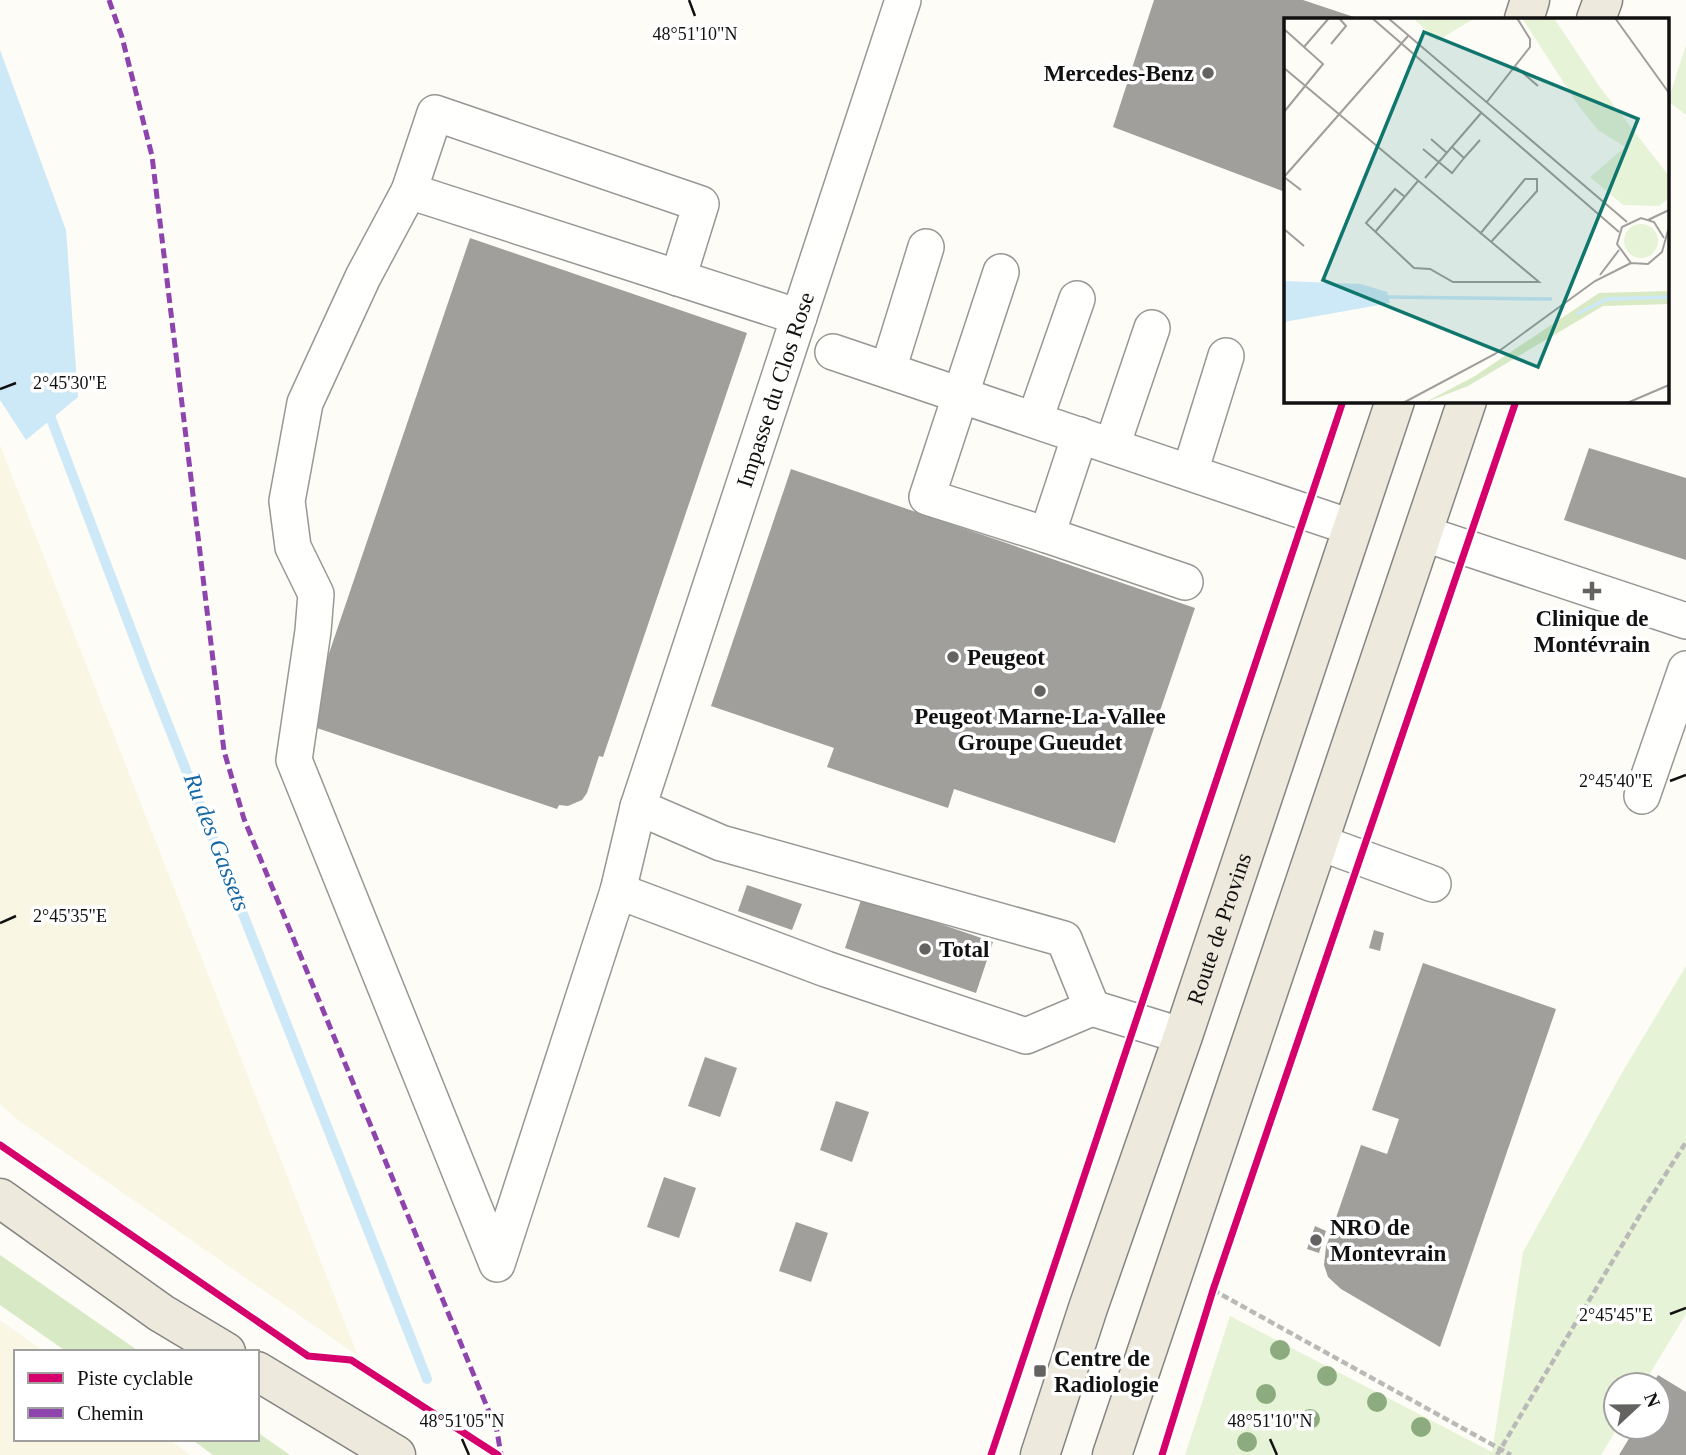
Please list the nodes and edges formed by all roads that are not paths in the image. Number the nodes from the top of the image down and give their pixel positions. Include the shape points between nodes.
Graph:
1 (903, 0) edge
2 (1530, 0) edge
3 (1602, 0) edge
4 (1524, 18) edge
5 (1596, 18) edge
6 (409, 191) junction
7 (926, 247) dead end
8 (1001, 272) dead end
9 (678, 278) junction
10 (1077, 299) dead end
11 (799, 317) junction
12 (1152, 328) dead end
13 (833, 352) dead end
14 (1226, 356) dead end
15 (888, 370) junction
16 (960, 394) junction
17 (1395, 402) edge
18 (1467, 402) edge
19 (1035, 419) junction
20 (1096, 440) junction
21 (1190, 472) junction
22 (1353, 528) junction
23 (1422, 533) junction
24 (1047, 534) junction
25 (1185, 582) dead end
26 (1686, 621) edge
27 (1686, 668) edge
28 (643, 792) junction
29 (1642, 796) dead end
30 (1318, 842) junction
31 (1433, 884) dead end
32 (618, 891) junction
33 (1092, 1008) junction
34 (1183, 1036) junction
35 (0, 1198) edge
36 (223, 1350) edge
37 (259, 1372) edge
38 (396, 1455) edge
39 (1040, 1455) edge
40 (1112, 1455) edge

1 - 11 street, Impasse du Clos Rose
2 - 4 main road
3 - 5 main road
6 - 9 street
6 - 9 street via 435,113 701,205
6 - 32 street, Impasse du Clos Rose via 305,403 287,501 293,547 316,594 294,760 497,1264
7 - 15 street
8 - 16 street
9 - 11 street
10 - 19 street
11 - 28 street, Impasse du Clos Rose
12 - 20 street
13 - 15 street
14 - 21 street
15 - 16 street
16 - 19 street
16 - 24 street via 927,497
17 - 22 main road, Route de Provins
18 - 23 main road
19 - 20 street
20 - 21 street
20 - 24 street
21 - 22 street
22 - 34 main road, Route de Provins
23 - 26 street
23 - 30 main road
24 - 25 street
27 - 29 street
28 - 32 street, Impasse du Clos Rose
28 - 33 street via 721,843 1064,939
30 - 31 street
30 - 40 main road
32 - 33 street via 826,969 1027,1036
33 - 34 street
34 - 39 main road, Route de Provins
35 - 36 main road via 161,1313
37 - 38 main road

